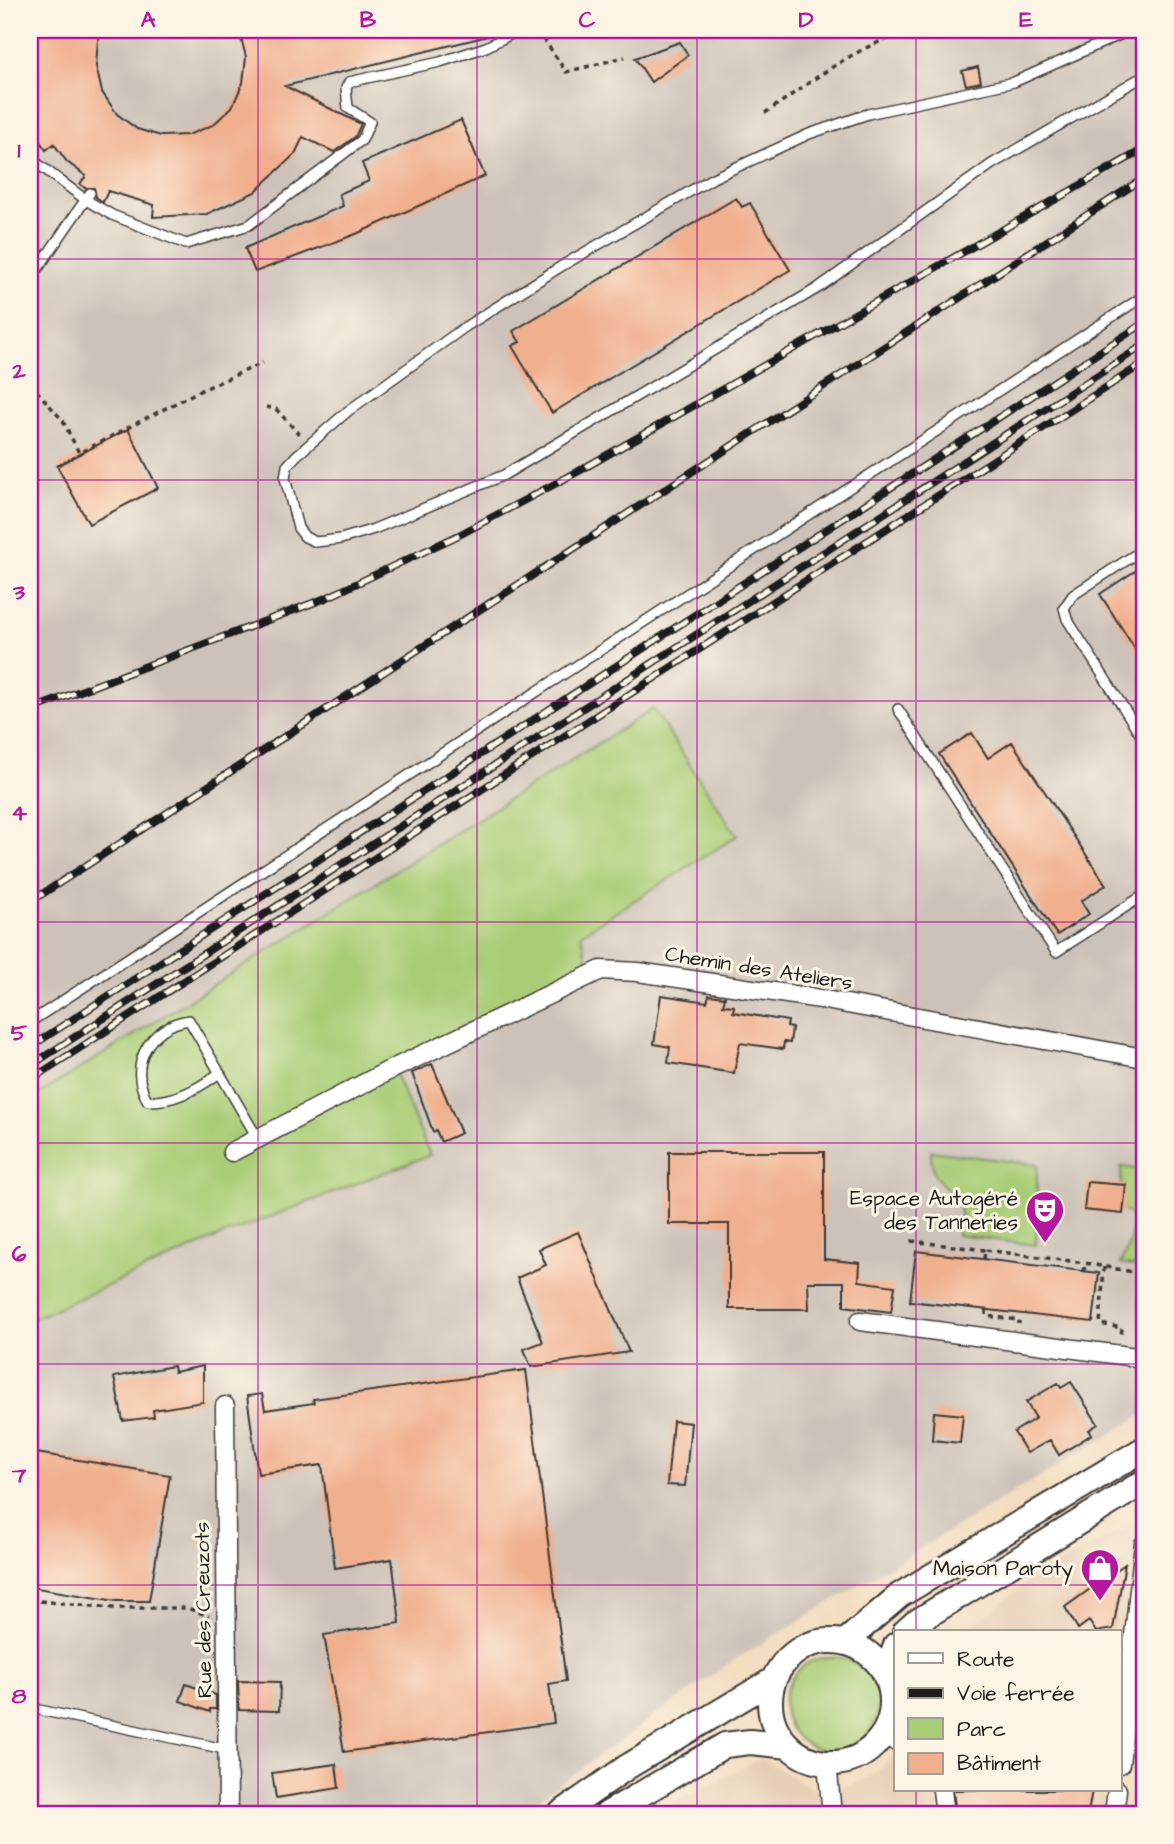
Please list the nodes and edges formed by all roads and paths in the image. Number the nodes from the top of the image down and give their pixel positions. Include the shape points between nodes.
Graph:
1 (519, 30) edge
2 (538, 30) edge
3 (925, 30) edge
4 (1131, 30) edge
5 (625, 57) dead end
6 (1144, 76) edge
7 (765, 113) dead end
8 (30, 158) edge
9 (88, 197) junction
10 (30, 280) edge
11 (1144, 296) edge
12 (263, 363) dead end
13 (30, 383) edge
14 (266, 407) dead end
15 (324, 431) junction
16 (1144, 549) edge
17 (898, 709) dead end
18 (1144, 740) edge
19 (1144, 775) edge
20 (1144, 848) edge
21 (1144, 895) edge
22 (30, 1022) edge
23 (1144, 1058) edge
24 (218, 1074) junction
25 (258, 1139) junction
26 (232, 1152) dead end
27 (911, 1241) dead end
28 (985, 1250) junction
29 (984, 1259) dead end
30 (1085, 1263) junction
31 (1104, 1267) junction
32 (1084, 1272) dead end
33 (1144, 1274) edge
34 (986, 1310) dead end
35 (860, 1321) dead end
36 (1019, 1326) dead end
37 (1121, 1340) dead end
38 (1144, 1358) edge
39 (225, 1406) dead end
40 (1144, 1449) edge
41 (1144, 1482) edge
42 (1144, 1544) edge
43 (30, 1600) edge
44 (225, 1622) junction
45 (907, 1630) edge
46 (845, 1642) junction
47 (894, 1663) edge
48 (1132, 1666) edge
49 (773, 1681) junction
50 (891, 1690) edge
51 (30, 1708) edge
52 (890, 1736) edge
53 (789, 1746) junction
54 (1122, 1748) edge
55 (229, 1750) junction
56 (827, 1763) junction
57 (942, 1792) edge
58 (1116, 1792) edge
59 (228, 1814) edge
60 (560, 1814) edge
61 (607, 1814) edge
62 (832, 1814) edge
63 (945, 1814) edge
64 (1114, 1814) edge

1 - 9 lane via 452,58 349,82 348,108 370,122 364,137 249,225 186,244 112,215
2 - 5 path via 566,72
3 - 7 path via 870,45
4 - 15 lane via 1014,82 844,121 752,158 464,327
6 - 15 lane via 992,164 818,288 504,475 458,495 374,529 341,539 311,540 294,518 285,472 291,460
8 - 9 lane
9 - 10 lane
11 - 22 lane
12 - 13 path via 79,453 63,421
14 - 15 path via 276,409 298,433 314,420
16 - 18 lane via 1073,595 1064,608
17 - 21 lane via 1056,952
19 - 20 lane
23 - 25 street, Chemin des Ateliers via 814,998 601,970 386,1072
24 - 24 lane via 189,1020 171,1022 149,1044 139,1064 138,1085 148,1101 164,1102
24 - 25 lane via 234,1093
25 - 26 street, Chemin des Ateliers
27 - 28 path
28 - 29 path
28 - 30 path
30 - 31 path
30 - 32 path
31 - 33 path
31 - 37 path via 1100,1324 1122,1328
34 - 36 path via 986,1316 1019,1320
35 - 38 street
39 - 44 street, Rue des Creuzots
40 - 46 main road via 900,1595
41 - 45 main road
42 - 48 street
43 - 44 path via 113,1608 187,1608
44 - 55 street, Rue des Creuzots
46 - 49 main road via 818,1643 794,1653
46 - 50 main road via 869,1655
47 - 50 main road
48 - 54 street
49 - 53 main road via 771,1716
49 - 60 main road via 618,1773
50 - 52 main road
51 - 55 lane
52 - 56 main road via 860,1756
53 - 56 main road via 806,1758
53 - 61 main road via 725,1745
55 - 59 street, Rue des Creuzots
56 - 62 street
57 - 63 street
58 - 64 street

